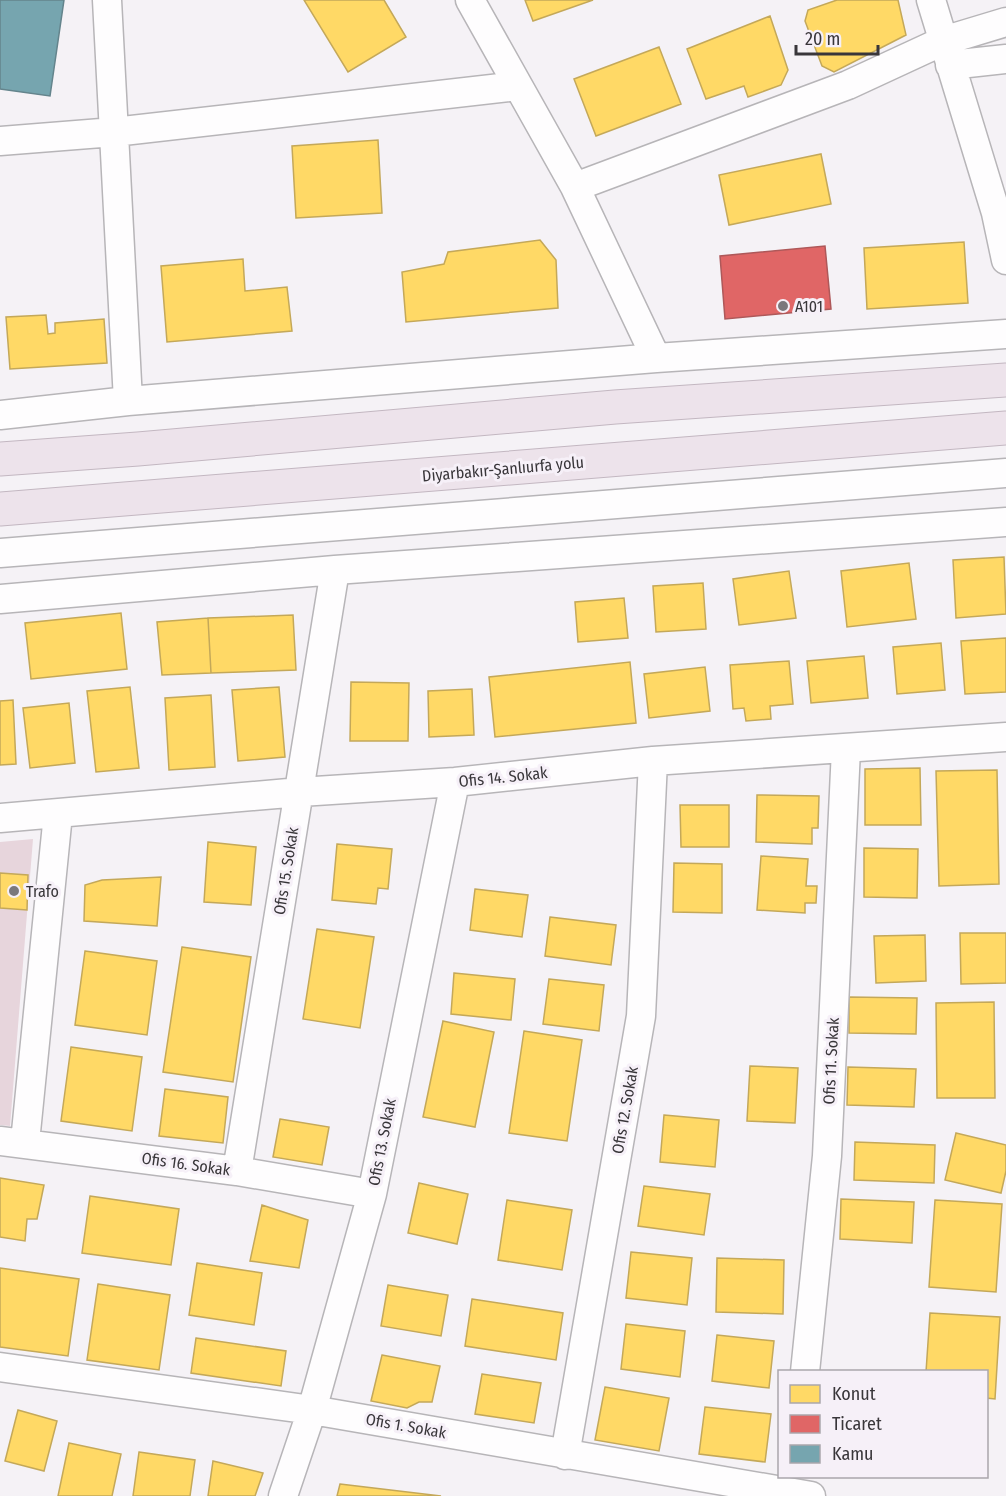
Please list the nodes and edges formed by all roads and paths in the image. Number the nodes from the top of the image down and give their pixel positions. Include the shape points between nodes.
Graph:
1 (107, 0) edge
2 (470, 0) edge
3 (931, 0) edge
4 (1006, 22) edge
5 (946, 53) junction
6 (1006, 59) edge
7 (518, 86) junction
8 (114, 132) junction
9 (0, 141) edge
10 (575, 187) junction
11 (1006, 260) edge
12 (1006, 334) edge
13 (656, 358) junction
14 (1006, 380) edge
15 (128, 401) junction
16 (0, 415) edge
17 (1006, 428) edge
18 (0, 459) edge
19 (1006, 473) edge
20 (0, 509) edge
21 (1006, 522) edge
22 (0, 553) edge
23 (335, 570) junction
24 (0, 599) edge
25 (1006, 737) edge
26 (846, 749) junction
27 (653, 761) junction
28 (455, 782) junction
29 (300, 792) junction
30 (58, 814) junction
31 (0, 818) edge
32 (13, 1142) edge
33 (237, 1171) junction
34 (372, 1194) junction
35 (0, 1367) edge
36 (805, 1370) edge
37 (312, 1410) junction
38 (565, 1455) junction
39 (799, 1489) edge
40 (283, 1496) edge

1 - 8 street
2 - 7 street
3 - 5 street
4 - 5 street
5 - 6 street
5 - 10 street via 848,85
5 - 11 street via 996,213
7 - 8 street
7 - 10 street
8 - 9 street
8 - 15 street
10 - 13 street
12 - 13 street
13 - 15 street
14 - 18 highway via 615,407
15 - 16 street
17 - 20 highway, Diyarbakır-Şanlıurfa yolu
19 - 22 street
21 - 23 street
23 - 24 street
23 - 29 street, Ofis 15. Sokak
25 - 26 street, Ofis 14. Sokak
26 - 27 street, Ofis 14. Sokak
26 - 36 street, Ofis 11. Sokak via 827,1156
27 - 28 street, Ofis 14. Sokak
27 - 38 street, Ofis 12. Sokak via 641,1016
28 - 29 street, Ofis 14. Sokak
28 - 34 street, Ofis 13. Sokak
29 - 30 street, Ofis 14. Sokak
29 - 33 street, Ofis 15. Sokak
30 - 31 street, Ofis 14. Sokak
30 - 32 street
32 - 33 street, Ofis 16. Sokak
33 - 34 street, Ofis 16. Sokak
34 - 37 street, Ofis 13. Sokak
35 - 37 street, Ofis 1. Sokak
37 - 38 street, Ofis 1. Sokak
37 - 40 street, Ofis 13. Sokak
38 - 39 street, Ofis 1. Sokak

